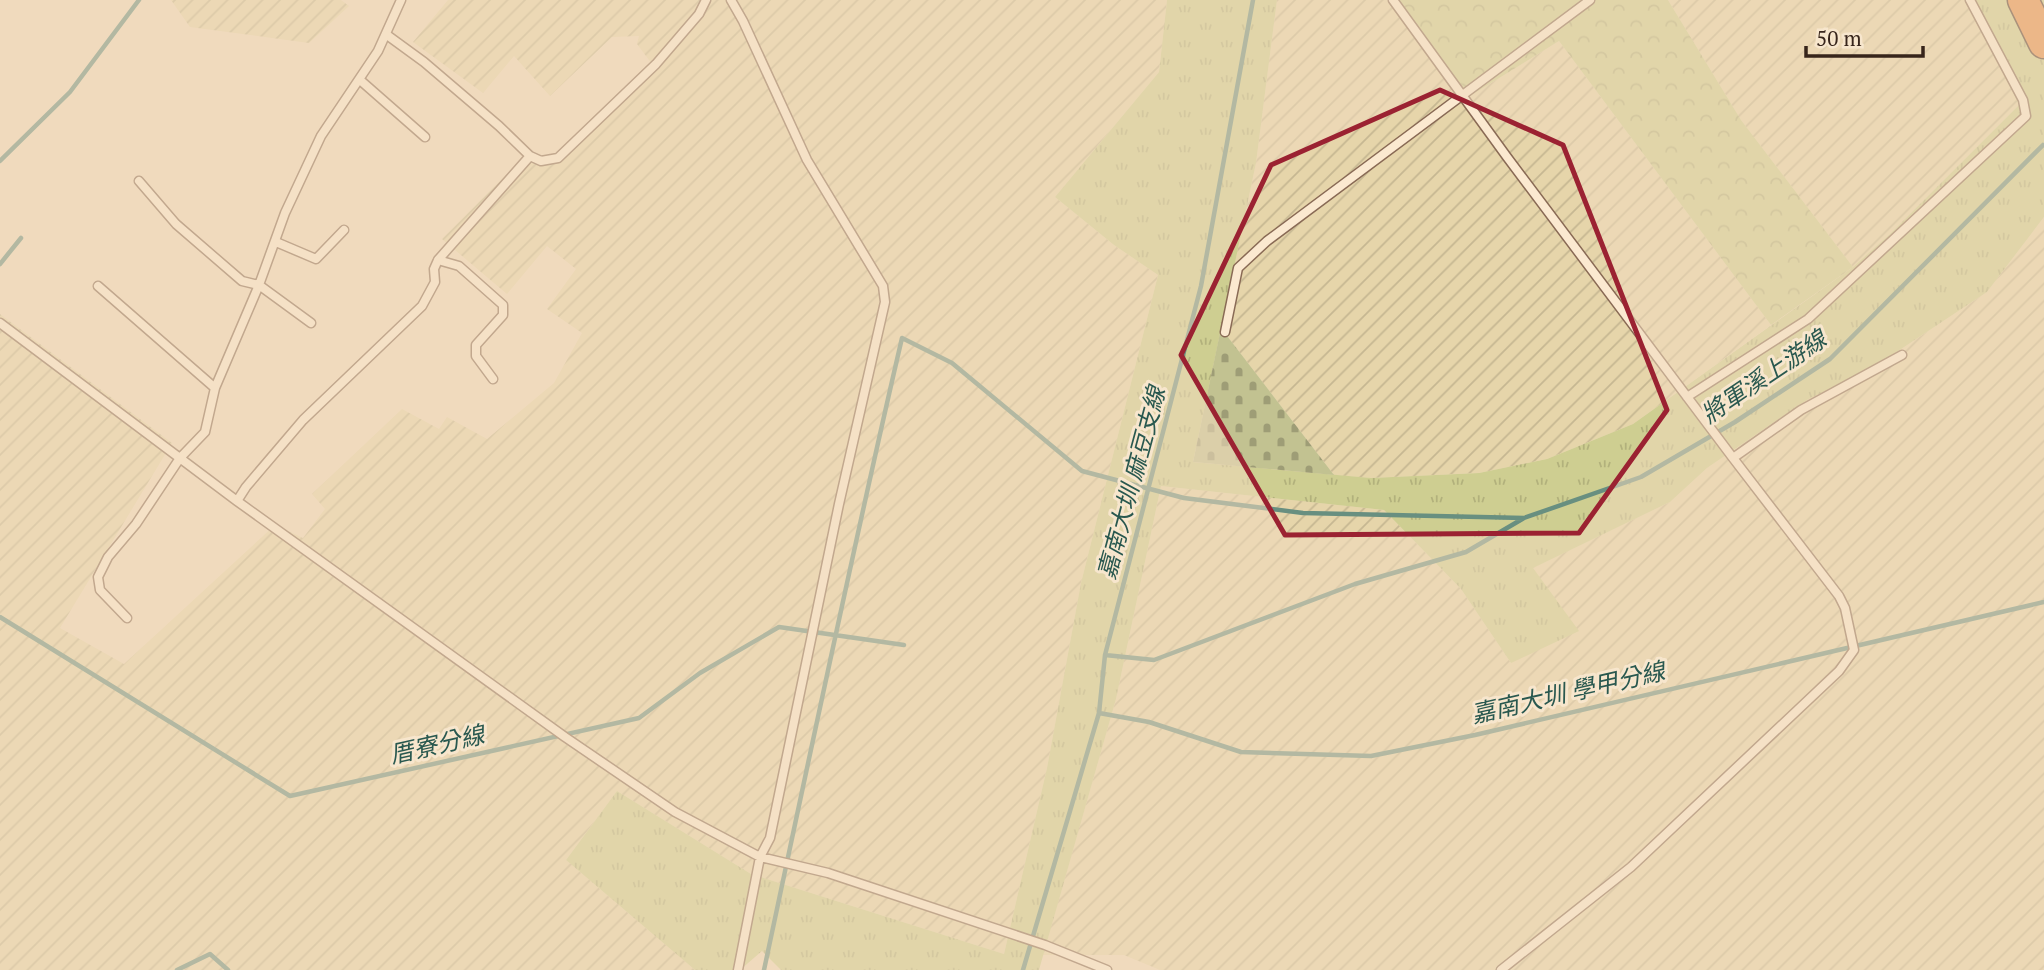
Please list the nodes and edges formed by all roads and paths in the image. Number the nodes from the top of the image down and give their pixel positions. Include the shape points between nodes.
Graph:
1 (706, 0) edge
2 (731, 0) edge
3 (1393, 0) edge
4 (1590, 0) edge
5 (1970, 0) edge
6 (2023, 0) edge
7 (398, 1) edge
8 (387, 35) junction
9 (2044, 43) edge
10 (360, 80) junction
11 (1463, 94) junction
12 (425, 137) dead end
13 (530, 156) junction
14 (139, 181) dead end
15 (344, 230) dead end
16 (276, 243) junction
17 (438, 260) junction
18 (259, 285) junction
19 (98, 286) dead end
20 (0, 323) edge
21 (311, 323) dead end
22 (1225, 332) dead end
23 (1902, 355) dead end
24 (493, 379) dead end
25 (215, 388) junction
26 (1687, 397) junction
27 (180, 458) junction
28 (1733, 458) junction
29 (237, 501) junction
30 (127, 618) dead end
31 (760, 857) junction
32 (738, 970) edge
33 (1107, 970) edge
34 (1500, 970) edge

1 - 13 lane via 656,64 558,158 541,161
2 - 31 lane via 807,160 883,286 885,302 770,838
3 - 11 lane
4 - 11 lane
5 - 26 lane via 2023,100 2026,116 1808,319
6 - 9 highway
7 - 8 lane
8 - 10 lane
8 - 13 lane
10 - 12 lane
10 - 16 lane via 321,136
11 - 22 lane via 1267,241 1238,268
11 - 26 lane
13 - 17 lane
14 - 18 lane via 176,223 242,281
15 - 16 lane via 316,260
16 - 18 lane
17 - 24 lane via 459,266 503,305 503,315 475,345 475,356
17 - 29 lane via 435,282 422,306 303,420
18 - 21 lane
18 - 25 lane
19 - 25 lane
20 - 27 lane
23 - 28 lane via 1801,410
25 - 27 lane via 205,432
26 - 28 lane
27 - 29 lane
27 - 30 lane via 98,577 100,590
28 - 34 lane via 1828,580 1845,608 1854,650 1839,671 1631,867
29 - 31 lane via 675,813
31 - 32 lane
31 - 33 lane via 828,873

